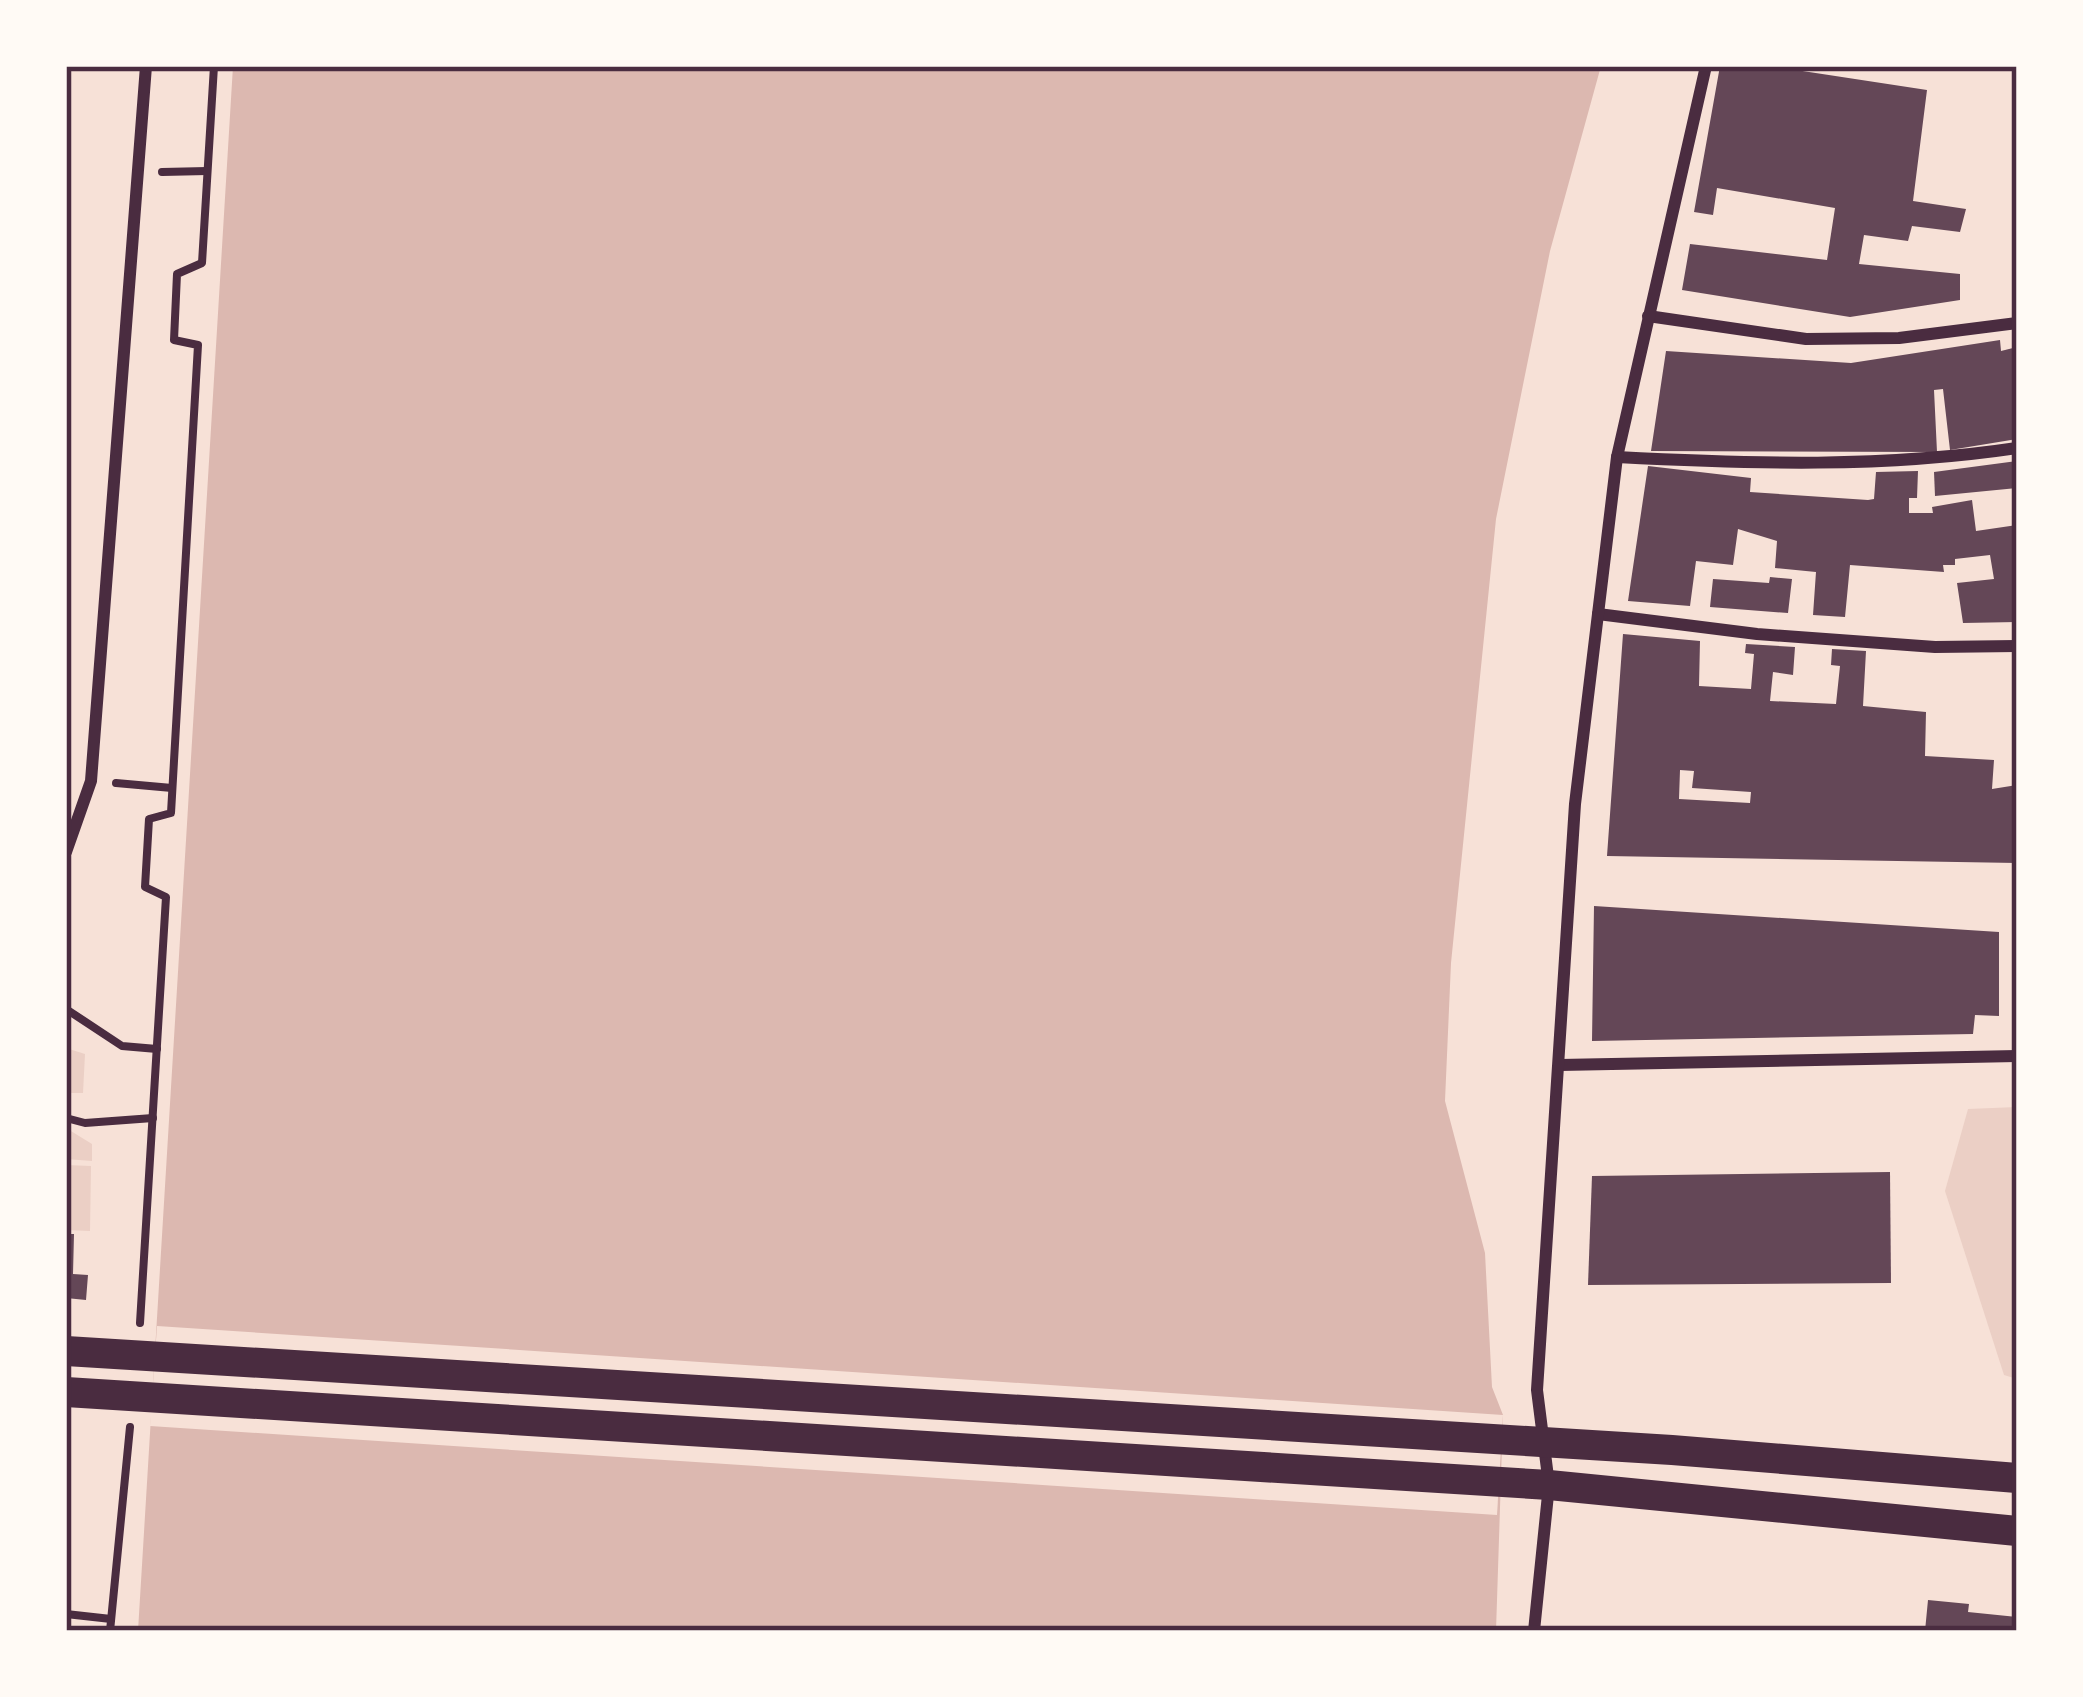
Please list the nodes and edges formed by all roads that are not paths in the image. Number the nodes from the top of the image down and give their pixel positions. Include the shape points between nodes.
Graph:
1 (146, 66) edge
2 (1706, 66) edge
3 (1648, 316) junction
4 (2017, 323) edge
5 (2017, 448) edge
6 (1617, 457) junction
7 (1598, 614) junction
8 (2017, 646) edge
9 (66, 852) edge
10 (2017, 1056) edge
11 (1560, 1065) junction
12 (73, 1351) edge
13 (73, 1392) edge
14 (1534, 1443) junction
15 (2017, 1478) edge
16 (1549, 1485) junction
17 (2017, 1531) edge
18 (1534, 1631) edge

1 - 9 street via 91,781
2 - 3 street
3 - 4 street via 1806,339 1900,338
3 - 6 street
5 - 6 street via 1802,466
6 - 7 street
7 - 8 street via 1935,647
7 - 11 street via 1575,804
10 - 11 street
11 - 14 street
12 - 14 main road
13 - 16 main road
14 - 15 main road
14 - 16 street
16 - 17 main road
16 - 18 street

